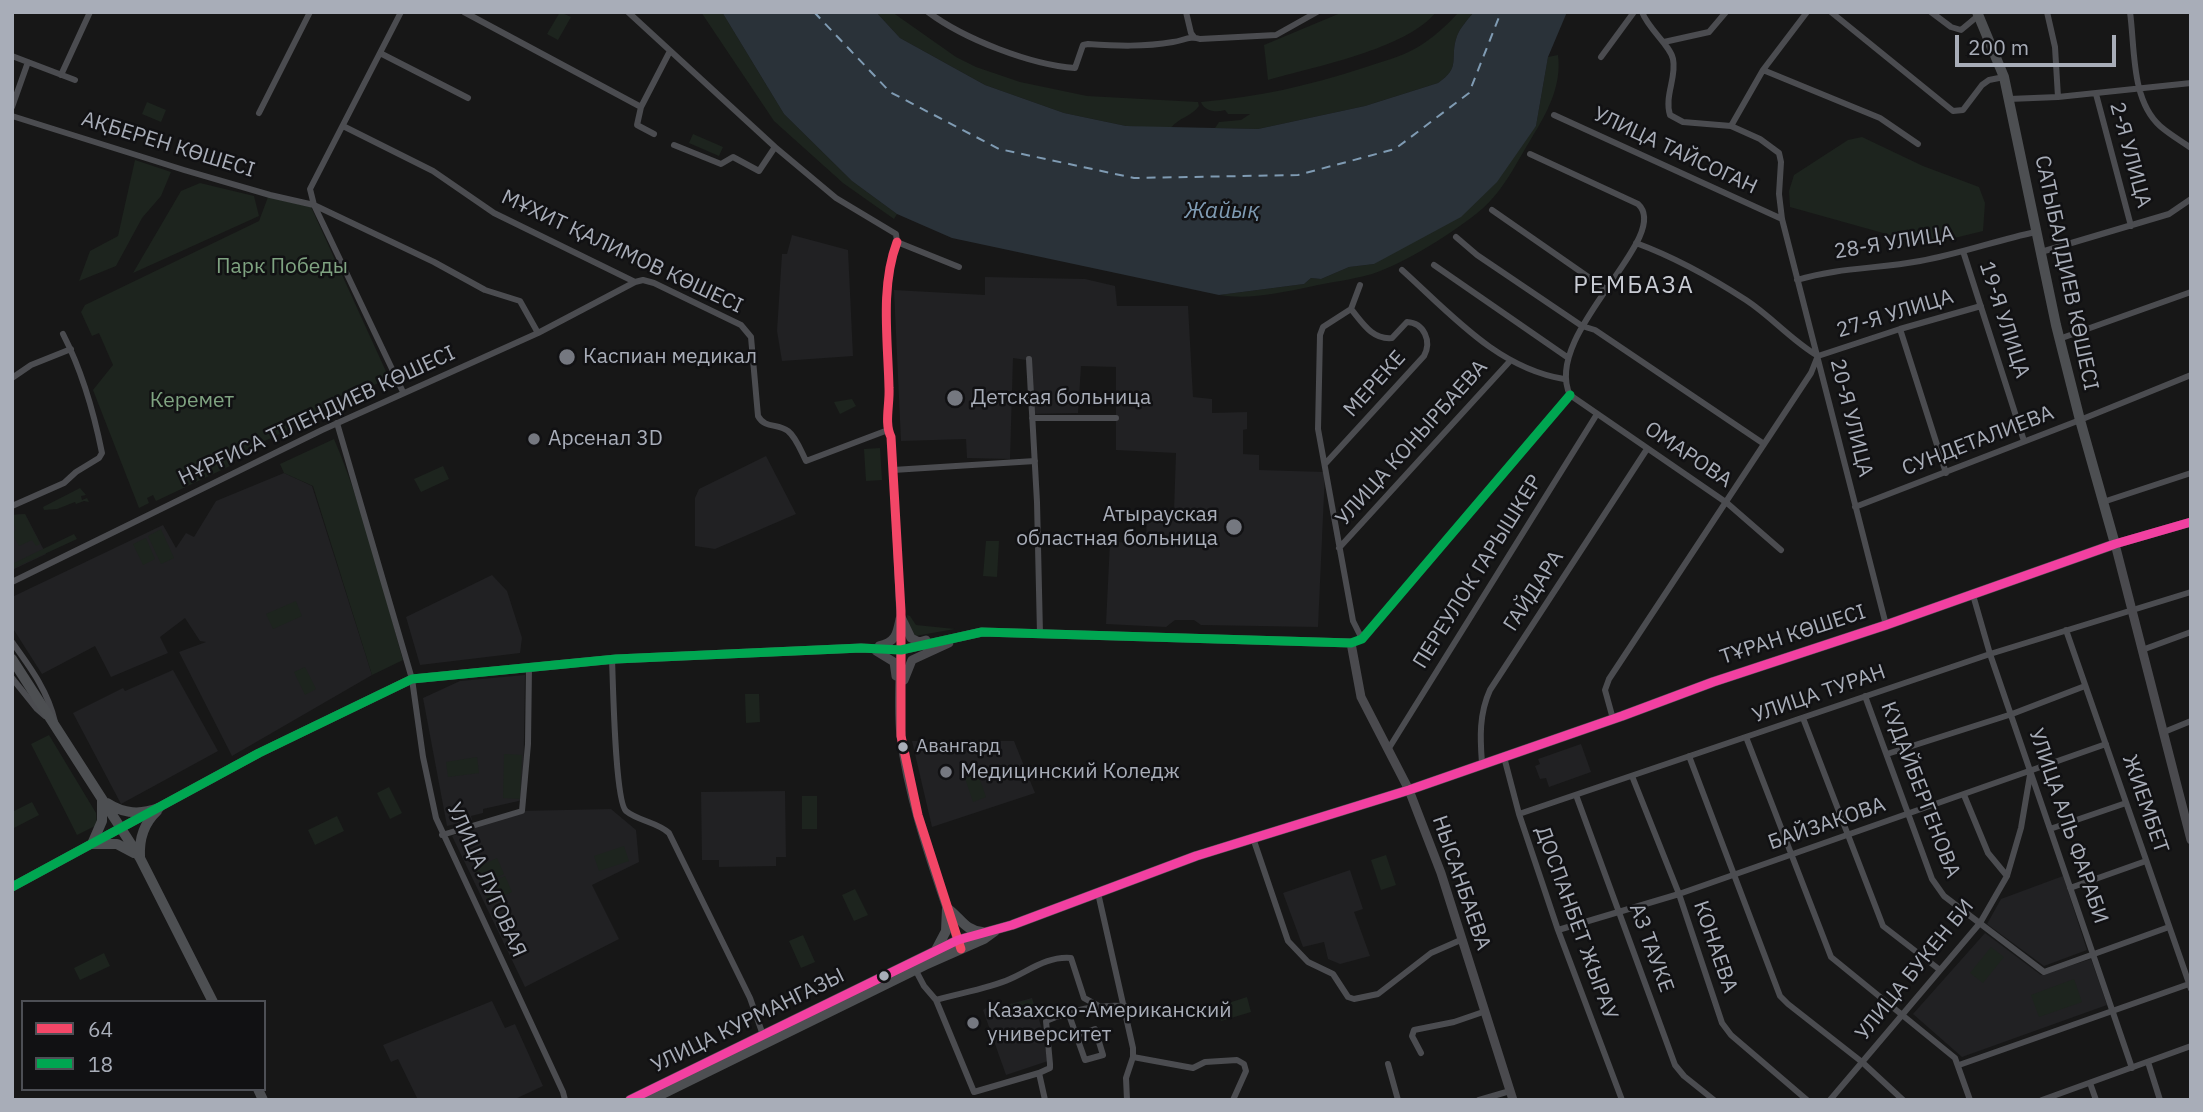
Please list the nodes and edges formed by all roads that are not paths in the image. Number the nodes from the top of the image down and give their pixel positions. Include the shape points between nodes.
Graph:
1 (90, 12) edge
2 (310, 12) edge
3 (401, 12) edge
4 (464, 12) edge
5 (628, 12) edge
6 (928, 12) edge
7 (1186, 12) edge
8 (1317, 12) edge
9 (1634, 12) edge
10 (1642, 12) edge
11 (1726, 12) edge
12 (1807, 12) edge
13 (1831, 12) edge
14 (1931, 12) edge
15 (2048, 12) edge
16 (2130, 12) edge
17 (1978, 14) edge
18 (1194, 37) junction
19 (1664, 42) junction
20 (670, 51) junction
21 (380, 53) junction
22 (12, 56) edge
23 (1601, 57) dead end
24 (29, 62) junction
25 (1763, 70) junction
26 (61, 75) junction
27 (2004, 77) junction
28 (75, 80) dead end
29 (2191, 83) edge
30 (2140, 90) junction
31 (2096, 93) junction
32 (2058, 97) junction
33 (468, 98) dead end
34 (2009, 99) junction
35 (12, 107) edge
36 (641, 107) junction
37 (260, 113) dead end
38 (1554, 115) dead end
39 (12, 116) edge
40 (343, 126) junction
41 (1731, 126) junction
42 (654, 134) dead end
43 (1917, 144) dead end
44 (674, 145) dead end
45 (775, 147) junction
46 (2191, 148) edge
47 (1531, 154) dead end
48 (2191, 199) edge
49 (314, 205) junction
50 (1492, 210) dead end
51 (1782, 219) junction
52 (2131, 226) junction
53 (2036, 232) junction
54 (1456, 237) dead end
55 (897, 242) junction
56 (1636, 243) junction
57 (1963, 251) junction
58 (2041, 252) junction
59 (1434, 265) dead end
60 (959, 267) dead end
61 (1402, 270) dead end
62 (1797, 280) junction
63 (635, 282) junction
64 (1360, 285) dead end
65 (1607, 290) junction
66 (2191, 292) edge
67 (1981, 306) junction
68 (1352, 309) junction
69 (1582, 326) junction
70 (1900, 329) junction
71 (538, 333) junction
72 (64, 334) dead end
73 (2059, 339) junction
74 (71, 349) junction
75 (1818, 356) junction
76 (1567, 357) junction
77 (1029, 359) dead end
78 (1510, 361) junction
79 (2191, 375) edge
80 (12, 378) edge
81 (1564, 379) junction
82 (402, 392) junction
83 (1570, 395) junction
84 (1597, 414) junction
85 (1032, 418) junction
86 (1116, 418) dead end
87 (2080, 420) junction
88 (337, 423) junction
89 (888, 430) junction
90 (2024, 441) junction
91 (1764, 444) junction
92 (1647, 449) junction
93 (1035, 461) junction
94 (1325, 464) junction
95 (893, 470) junction
96 (1946, 473) junction
97 (2191, 473) edge
98 (1727, 502) junction
99 (2103, 502) junction
100 (12, 506) edge
101 (1855, 507) junction
102 (2191, 522) edge
103 (2115, 544) junction
104 (1339, 548) junction
105 (1781, 550) dead end
106 (12, 582) edge
107 (2191, 592) edge
108 (1973, 595) junction
109 (2131, 610) junction
110 (901, 617) junction
111 (1886, 625) junction
112 (2066, 630) junction
113 (2191, 632) edge
114 (1040, 634) junction
115 (956, 637) junction
116 (1362, 639) junction
117 (12, 642) edge
118 (1351, 643) junction
119 (870, 648) junction
120 (901, 650) junction
121 (2142, 650) junction
122 (1990, 654) junction
123 (12, 659) edge
124 (612, 659) junction
125 (529, 667) junction
126 (12, 678) edge
127 (412, 679) junction
128 (2085, 686) junction
129 (900, 688) junction
130 (1865, 696) junction
131 (2012, 714) junction
132 (1803, 718) junction
133 (1613, 719) junction
134 (2191, 721) edge
135 (55, 723) junction
136 (2164, 732) junction
137 (1746, 737) junction
138 (2106, 744) junction
139 (1389, 748) junction
140 (1888, 754) junction
141 (1689, 756) junction
142 (1504, 757) junction
143 (1482, 763) junction
144 (2031, 771) junction
145 (1632, 776) junction
146 (1409, 789) junction
147 (1576, 795) junction
148 (1964, 795) junction
149 (102, 798) junction
150 (2126, 803) junction
151 (159, 808) junction
152 (1518, 814) junction
153 (1907, 815) junction
154 (2188, 818) edge
155 (121, 829) junction
156 (2050, 829) junction
157 (442, 835) junction
158 (1850, 835) junction
159 (1252, 838) junction
160 (2191, 840) edge
161 (92, 844) junction
162 (1793, 854) junction
163 (140, 858) junction
164 (2146, 861) junction
165 (1736, 874) junction
166 (2007, 876) junction
167 (12, 887) edge
168 (2070, 888) junction
169 (1098, 893) junction
170 (1679, 894) junction
171 (947, 908) junction
172 (1619, 911) junction
173 (1980, 923) junction
174 (2169, 927) junction
175 (996, 930) junction
176 (1558, 930) junction
177 (982, 932) junction
178 (1464, 939) junction
179 (960, 945) junction
180 (933, 953) junction
181 (2093, 955) junction
182 (913, 966) junction
183 (1940, 970) junction
184 (2190, 986) edge
185 (212, 1000) edge
186 (936, 1000) junction
187 (1097, 1005) junction
188 (1125, 1006) junction
189 (1486, 1011) junction
190 (1068, 1012) junction
191 (2113, 1012) junction
192 (1902, 1015) junction
193 (764, 1035) junction
194 (1077, 1035) junction
195 (2191, 1046) edge
196 (1421, 1054) dead end
197 (1133, 1058) junction
198 (1862, 1062) junction
199 (2148, 1062) junction
200 (1388, 1064) dead end
201 (1959, 1065) junction
202 (2132, 1068) junction
203 (1039, 1073) junction
204 (2090, 1083) junction
205 (1512, 1095) edge
206 (565, 1100) edge
207 (630, 1100) edge
208 (650, 1100) edge
209 (1045, 1100) edge
210 (1127, 1100) edge
211 (1233, 1100) edge
212 (1398, 1100) edge
213 (1479, 1100) edge
214 (1622, 1100) edge
215 (1714, 1100) edge
216 (1807, 1100) edge
217 (1830, 1100) edge
218 (1903, 1100) edge
219 (1970, 1100) edge
220 (2042, 1100) edge
221 (2096, 1100) edge
222 (2160, 1100) edge

1 - 26 street
2 - 37 street
3 - 21 street
4 - 36 street
5 - 20 street
6 - 18 street via 951,28 1020,56 1070,68 1076,68 1083,45 1134,47
7 - 18 street
8 - 18 street via 1276,35
9 - 23 street
10 - 19 street via 1652,32
11 - 19 street via 1709,32
12 - 25 street
13 - 27 street via 1953,111 1963,110 1989,80
14 - 17 street via 1961,30
15 - 32 street
16 - 30 street
17 - 27 main road, САТЫБАЛДИЕВ КӨШЕСІ
19 - 41 street via 1674,62 1667,106 1670,115 1683,122
20 - 36 street
20 - 45 street
21 - 33 street
21 - 40 street
22 - 24 street
24 - 26 street
24 - 35 street
25 - 41 street
25 - 43 street via 1880,118
26 - 28 street
27 - 34 main road, САТЫБАЛДИЕВ КӨШЕСІ
29 - 30 street
30 - 31 street
30 - 46 street via 2158,124
31 - 32 street
31 - 52 street, 2-Я УЛИЦА
32 - 34 street
34 - 53 main road, САТЫБАЛДИЕВ КӨШЕСІ
36 - 42 street via 637,125
38 - 51 street, УЛИЦА ТАЙСОГАН
39 - 49 street, АҚБЕРЕН КӨШЕСІ
40 - 49 street via 310,188
40 - 63 street, МҰХИТ ҚАЛИМОВ КӨШЕСІ via 433,171 494,213
41 - 51 street, 20-Я УЛИЦА via 1779,153
44 - 45 street via 721,164 733,157 759,171
45 - 55 street via 836,198 896,234
47 - 56 street via 1638,204 1646,219
48 - 52 street via 2169,214
49 - 71 street, АҚБЕРЕН КӨШЕСІ via 485,290 520,301
49 - 82 street
50 - 65 street
51 - 62 street, 20-Я УЛИЦА
52 - 58 street
53 - 57 street, 28-Я УЛИЦА
53 - 58 main road, САТЫБАЛДИЕВ КӨШЕСІ
54 - 69 street
55 - 60 street
55 - 89 street via 890,260 887,316
56 - 65 street
56 - 75 street via 1746,300
57 - 62 street, 28-Я УЛИЦА via 1919,261 1825,271
57 - 67 street, 19-Я УЛИЦА
58 - 73 main road, САТЫБАЛДИЕВ КӨШЕСІ
59 - 76 street
61 - 78 street
62 - 75 street, 20-Я УЛИЦА
63 - 71 street, НҰРҒИСА ТІЛЕНДИЕВ КӨШЕСІ
63 - 89 street, МҰХИТ ҚАЛИМОВ КӨШЕСІ via 654,284 741,325 751,337 758,416 768,425 785,428 806,461
64 - 68 street
65 - 69 street
66 - 73 street
67 - 70 street, 27-Я УЛИЦА
67 - 90 street, 19-Я УЛИЦА
68 - 94 street via 1322,327 1320,335 1318,429
68 - 94 street, МЕРЕКЕ via 1371,333 1384,339 1413,321 1429,347
69 - 76 street
69 - 91 street via 1595,330
70 - 75 street, 27-Я УЛИЦА
70 - 96 street
71 - 82 street, НҰРҒИСА ТІЛЕНДИЕВ КӨШЕСІ
72 - 74 street
73 - 87 main road, САТЫБАЛДИЕВ КӨШЕСІ
74 - 80 street
74 - 100 street via 102,453 64,483
75 - 91 street
75 - 101 street, 20-Я УЛИЦА
76 - 81 street
77 - 85 street
78 - 81 street
78 - 104 street, УЛИЦА КОНЫРБАЕВА
79 - 87 street, СУНДЕТАЛИЕВА
81 - 83 street
82 - 88 street, НҰРҒИСА ТІЛЕНДИЕВ КӨШЕСІ
83 - 84 street, ОМАРОВА
83 - 116 street
84 - 92 street, ОМАРОВА
84 - 139 street, ПЕРЕУЛОК ГАРЫШКЕР
85 - 86 street
85 - 93 street
87 - 90 street, СУНДЕТАЛИЕВА
87 - 99 main road, САТЫБАЛДИЕВ КӨШЕСІ
88 - 106 street, НҰРҒИСА ТІЛЕНДИЕВ КӨШЕСІ
88 - 127 street, УЛИЦА ЛУГОВАЯ
89 - 95 street
90 - 96 street, СУНДЕТАЛИЕВА
91 - 98 street
92 - 98 street, ОМАРОВА
92 - 143 street, ГАЙДАРА via 1490,691 1482,714
93 - 95 street
93 - 114 street
94 - 104 street
95 - 110 street
96 - 101 street, СУНДЕТАЛИЕВА
97 - 99 street
98 - 105 street, ОМАРОВА
98 - 133 street via 1606,685
99 - 103 main road, САТЫБАЛДИЕВ КӨШЕСІ
101 - 111 street, 20-Я УЛИЦА
102 - 103 street, ТҰРАН КӨШЕСІ
103 - 108 main road, ТҰРАН КӨШЕСІ
103 - 109 street
104 - 116 street via 1353,621
107 - 109 street, УЛИЦА ТУРАН
108 - 111 main road, ТҰРАН КӨШЕСІ
108 - 122 street, УЛИЦА АЛЬ ФАРАБИ
109 - 112 street, УЛИЦА ТУРАН
109 - 121 street
110 - 115 street via 911,638 919,642
110 - 119 street via 896,638
110 - 120 street
111 - 133 main road, ТҰРАН КӨШЕСІ
112 - 122 street, УЛИЦА ТУРАН
112 - 128 street, ЖИЕМБЕТ
113 - 121 street
114 - 115 street via 982,632
114 - 118 street
115 - 120 street
115 - 129 street via 912,660
116 - 118 street
117 - 135 street via 51,702
118 - 139 street, НЫСАНБАЕВА via 1361,697
119 - 120 street
119 - 124 street
119 - 129 street via 894,662
120 - 129 street
121 - 136 street
122 - 130 street, УЛИЦА ТУРАН
122 - 131 street, УЛИЦА АЛЬ ФАРАБИ
123 - 135 main road
124 - 125 street
124 - 193 street via 622,806 669,832
125 - 127 street
125 - 157 street via 522,811
126 - 135 street
127 - 151 street via 259,753
127 - 157 street, УЛИЦА ЛУГОВАЯ via 423,757
128 - 131 street
128 - 138 street, ЖИЕМБЕТ
129 - 171 street via 908,775
130 - 132 street, УЛИЦА ТУРАН
130 - 140 street, КУДАЙБЕРГЕНОВА
131 - 140 street
131 - 144 street, УЛИЦА АЛЬ ФАРАБИ
132 - 137 street, УЛИЦА ТУРАН
132 - 158 street
133 - 142 main road, ТҰРАН КӨШЕСІ
134 - 136 street
135 - 149 main road
136 - 154 street
137 - 141 street, УЛИЦА ТУРАН
137 - 162 street
138 - 144 street, БАЙЗАКОВА
138 - 150 street, ЖИЕМБЕТ
139 - 146 street, НЫСАНБАЕВА
140 - 153 street, КУДАЙБЕРГЕНОВА
141 - 145 street, УЛИЦА ТУРАН
141 - 165 street
142 - 143 main road, ТҰРАН КӨШЕСІ
142 - 152 street, ДОСПАНБЕТ ЖЫРАУ
143 - 146 main road, ТҰРАН КӨШЕСІ
144 - 148 street, БАЙЗАКОВА
144 - 156 street, УЛИЦА АЛЬ ФАРАБИ
144 - 166 street, УЛИЦА БУКЕН БИ
145 - 147 street, УЛИЦА ТУРАН
145 - 170 street, КОНАЕВА
146 - 159 main road, УЛИЦА КУРМАНГАЗЫ
146 - 178 street, НЫСАНБАЕВА
147 - 152 street, УЛИЦА ТУРАН
147 - 172 street, АЗ ТАУКЕ
148 - 153 street, БАЙЗАКОВА
148 - 166 street via 1988,853
149 - 151 main road via 127,813
149 - 155 main road
149 - 161 main road via 102,821
150 - 156 street
150 - 164 street, ЖИЕМБЕТ
151 - 155 street
151 - 163 main road via 143,830
152 - 176 street, ДОСПАНБЕТ ЖЫРАУ
153 - 158 street, БАЙЗАКОВА
153 - 173 street, КУДАЙБЕРГЕНОВА via 1936,887
154 - 160 street
155 - 161 street
155 - 163 main road
156 - 168 street, УЛИЦА АЛЬ ФАРАБИ
157 - 206 street, УЛИЦА ЛУГОВАЯ
158 - 162 street, БАЙЗАКОВА
158 - 183 street via 1883,926
159 - 169 main road, УЛИЦА КУРМАНГАЗЫ
159 - 178 street via 1287,941 1308,962 1333,974 1348,997 1378,994 1432,953
161 - 163 main road via 117,844
161 - 167 street
162 - 165 street, БАЙЗАКОВА
162 - 192 street via 1831,957
163 - 185 main road
164 - 168 street
164 - 174 street, ЖИЕМБЕТ
165 - 170 street, БАЙЗАКОВА
165 - 198 street via 1780,996
166 - 173 street, УЛИЦА БУКЕН БИ
168 - 181 street, УЛИЦА АЛЬ ФАРАБИ
169 - 175 main road, УЛИЦА КУРМАНГАЗЫ
169 - 188 street
170 - 172 street, БАЙЗАКОВА
170 - 216 street, КОНАЕВА via 1726,1031
171 - 177 main road via 965,928
171 - 179 street
171 - 180 main road via 946,931
172 - 176 street, БАЙЗАКОВА
172 - 215 street, АЗ ТАУКЕ via 1675,1065
173 - 181 street, КУДАЙБЕРГЕНОВА via 2044,972
173 - 183 street, УЛИЦА БУКЕН БИ
174 - 181 street
174 - 184 street, ЖИЕМБЕТ
175 - 177 main road, УЛИЦА КУРМАНГАЗЫ
175 - 179 main road, УЛИЦА КУРМАНГАЗЫ via 984,939
176 - 214 street, ДОСПАНБЕТ ЖЫРАУ
177 - 179 main road, УЛИЦА КУРМАНГАЗЫ
178 - 189 street, НЫСАНБАЕВА
179 - 180 main road, УЛИЦА КУРМАНГАЗЫ
179 - 182 main road, УЛИЦА КУРМАНГАЗЫ
180 - 182 main road, УЛИЦА КУРМАНГАЗЫ
181 - 191 street, УЛИЦА АЛЬ ФАРАБИ
182 - 186 street
182 - 193 main road, УЛИЦА КУРМАНГАЗЫ
182 - 208 main road, УЛИЦА КУРМАНГАЗЫ
183 - 192 street, УЛИЦА БУКЕН БИ
184 - 191 street
186 - 187 street via 1009,979 1062,957 1071,958 1084,998
186 - 203 street via 974,1092
187 - 188 street
187 - 190 street
188 - 197 street
189 - 196 street via 1414,1030 1412,1036
189 - 205 street, НЫСАНБАЕВА
190 - 194 street
190 - 203 street via 1046,1021 1050,1068
191 - 201 street
191 - 202 street, УЛИЦА АЛЬ ФАРАБИ
192 - 198 street, УЛИЦА БУКЕН БИ
192 - 201 street
193 - 207 main road, УЛИЦА КУРМАНГАЗЫ
194 - 194 street via 1085,1060 1103,1055 1095,1029
195 - 199 street
197 - 210 street via 1126,1078
197 - 211 street via 1193,1068 1205,1062 1237,1060 1246,1071
198 - 217 street, УЛИЦА БУКЕН БИ
198 - 218 street
199 - 202 street
199 - 222 street
200 - 212 street
201 - 219 street
202 - 204 street
203 - 209 street
204 - 220 street
204 - 221 street
205 - 213 street

